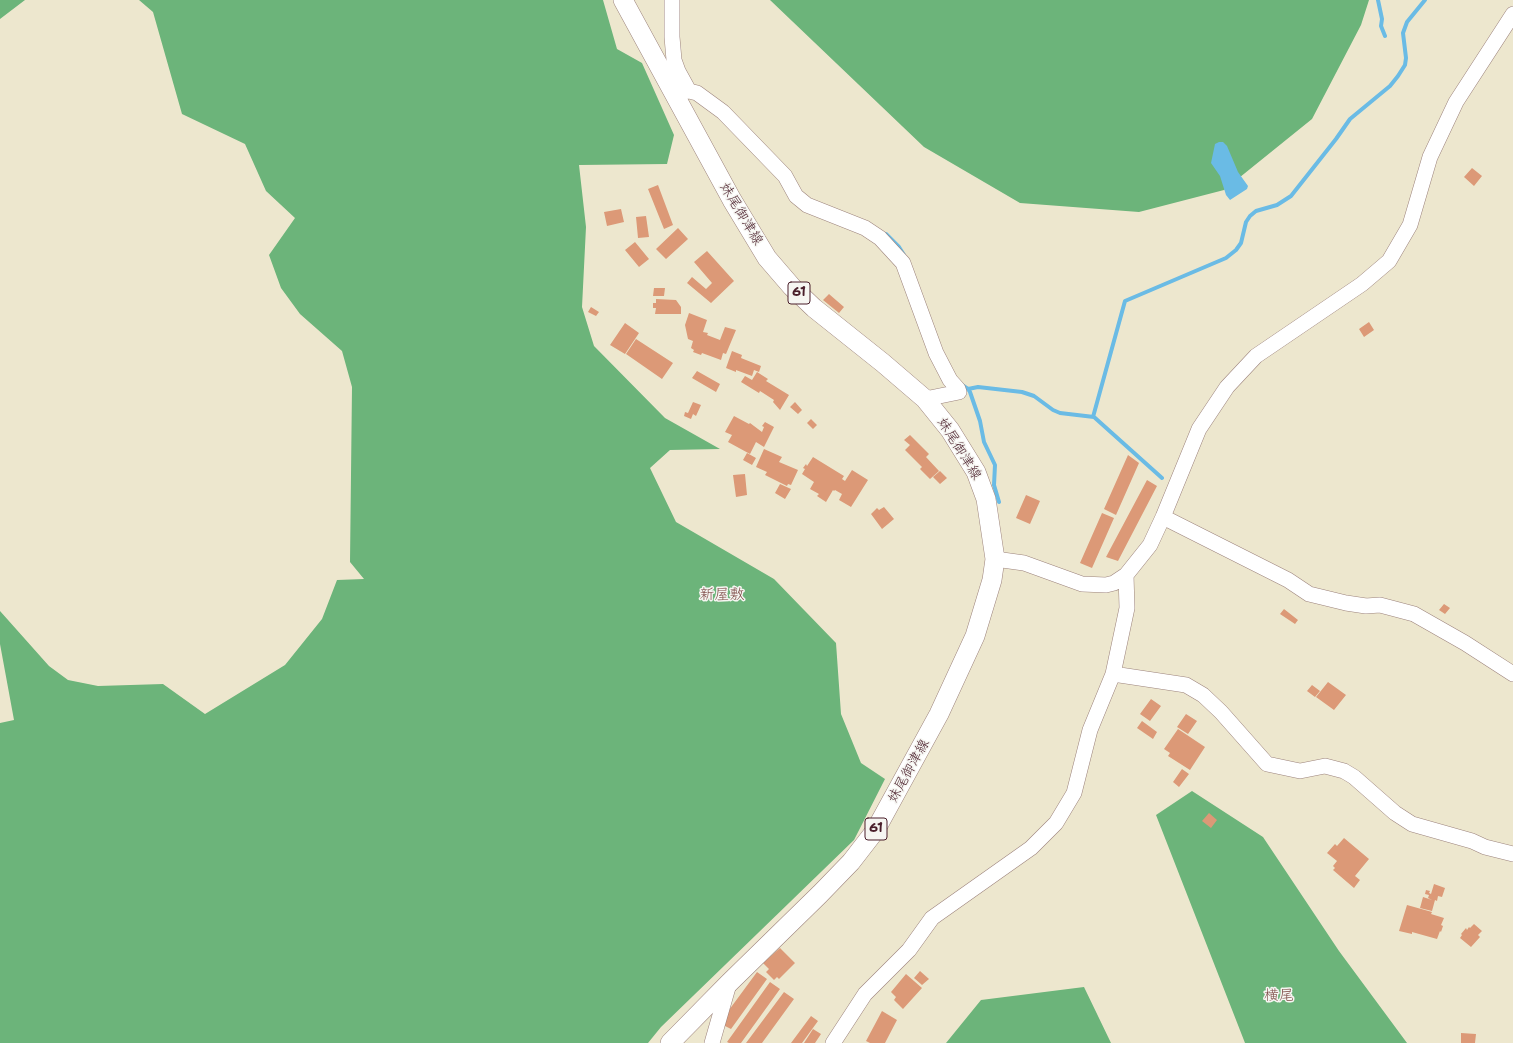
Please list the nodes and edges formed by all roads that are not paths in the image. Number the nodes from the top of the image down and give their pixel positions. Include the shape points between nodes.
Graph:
1 (623, 0) edge
2 (672, 0) edge
3 (1513, 14) edge
4 (681, 92) junction
5 (925, 399) junction
6 (1163, 516) junction
7 (995, 559) junction
8 (1126, 575) junction
9 (1113, 674) junction
10 (1513, 674) edge
11 (1513, 854) edge
12 (729, 983) junction
13 (670, 1043) edge
14 (712, 1043) edge
15 (833, 1043) edge

1 - 4 main road, 妹尾御津線 / 61
2 - 4 street via 674,60
3 - 6 street via 1456,102 1430,157 1410,225 1389,261 1362,284 1256,356 1226,387 1200,429
4 - 5 main road, 妹尾御津線 / 61 via 732,200 767,258 814,308
4 - 5 street via 697,93 723,112 785,176 801,201 865,228 880,238 903,263 936,353 959,392
5 - 7 main road, 妹尾御津線 / 61 via 950,430 976,472 986,499
6 - 8 street via 1150,545
6 - 10 street via 1288,580 1309,594 1346,603 1380,605 1414,614
7 - 8 street via 1024,563 1082,584 1106,585
7 - 12 main road, 妹尾御津線 / 61 via 992,580 975,636 939,714 875,831 826,889
8 - 9 street via 1127,608
9 - 11 street via 1186,685 1203,695 1221,712 1267,764 1300,771 1325,766 1344,771 1412,824
9 - 15 street via 1090,730 1074,794 1056,823 1031,848 932,918 909,950 865,994
12 - 13 main road, 妹尾御津線 / 61
12 - 14 street

